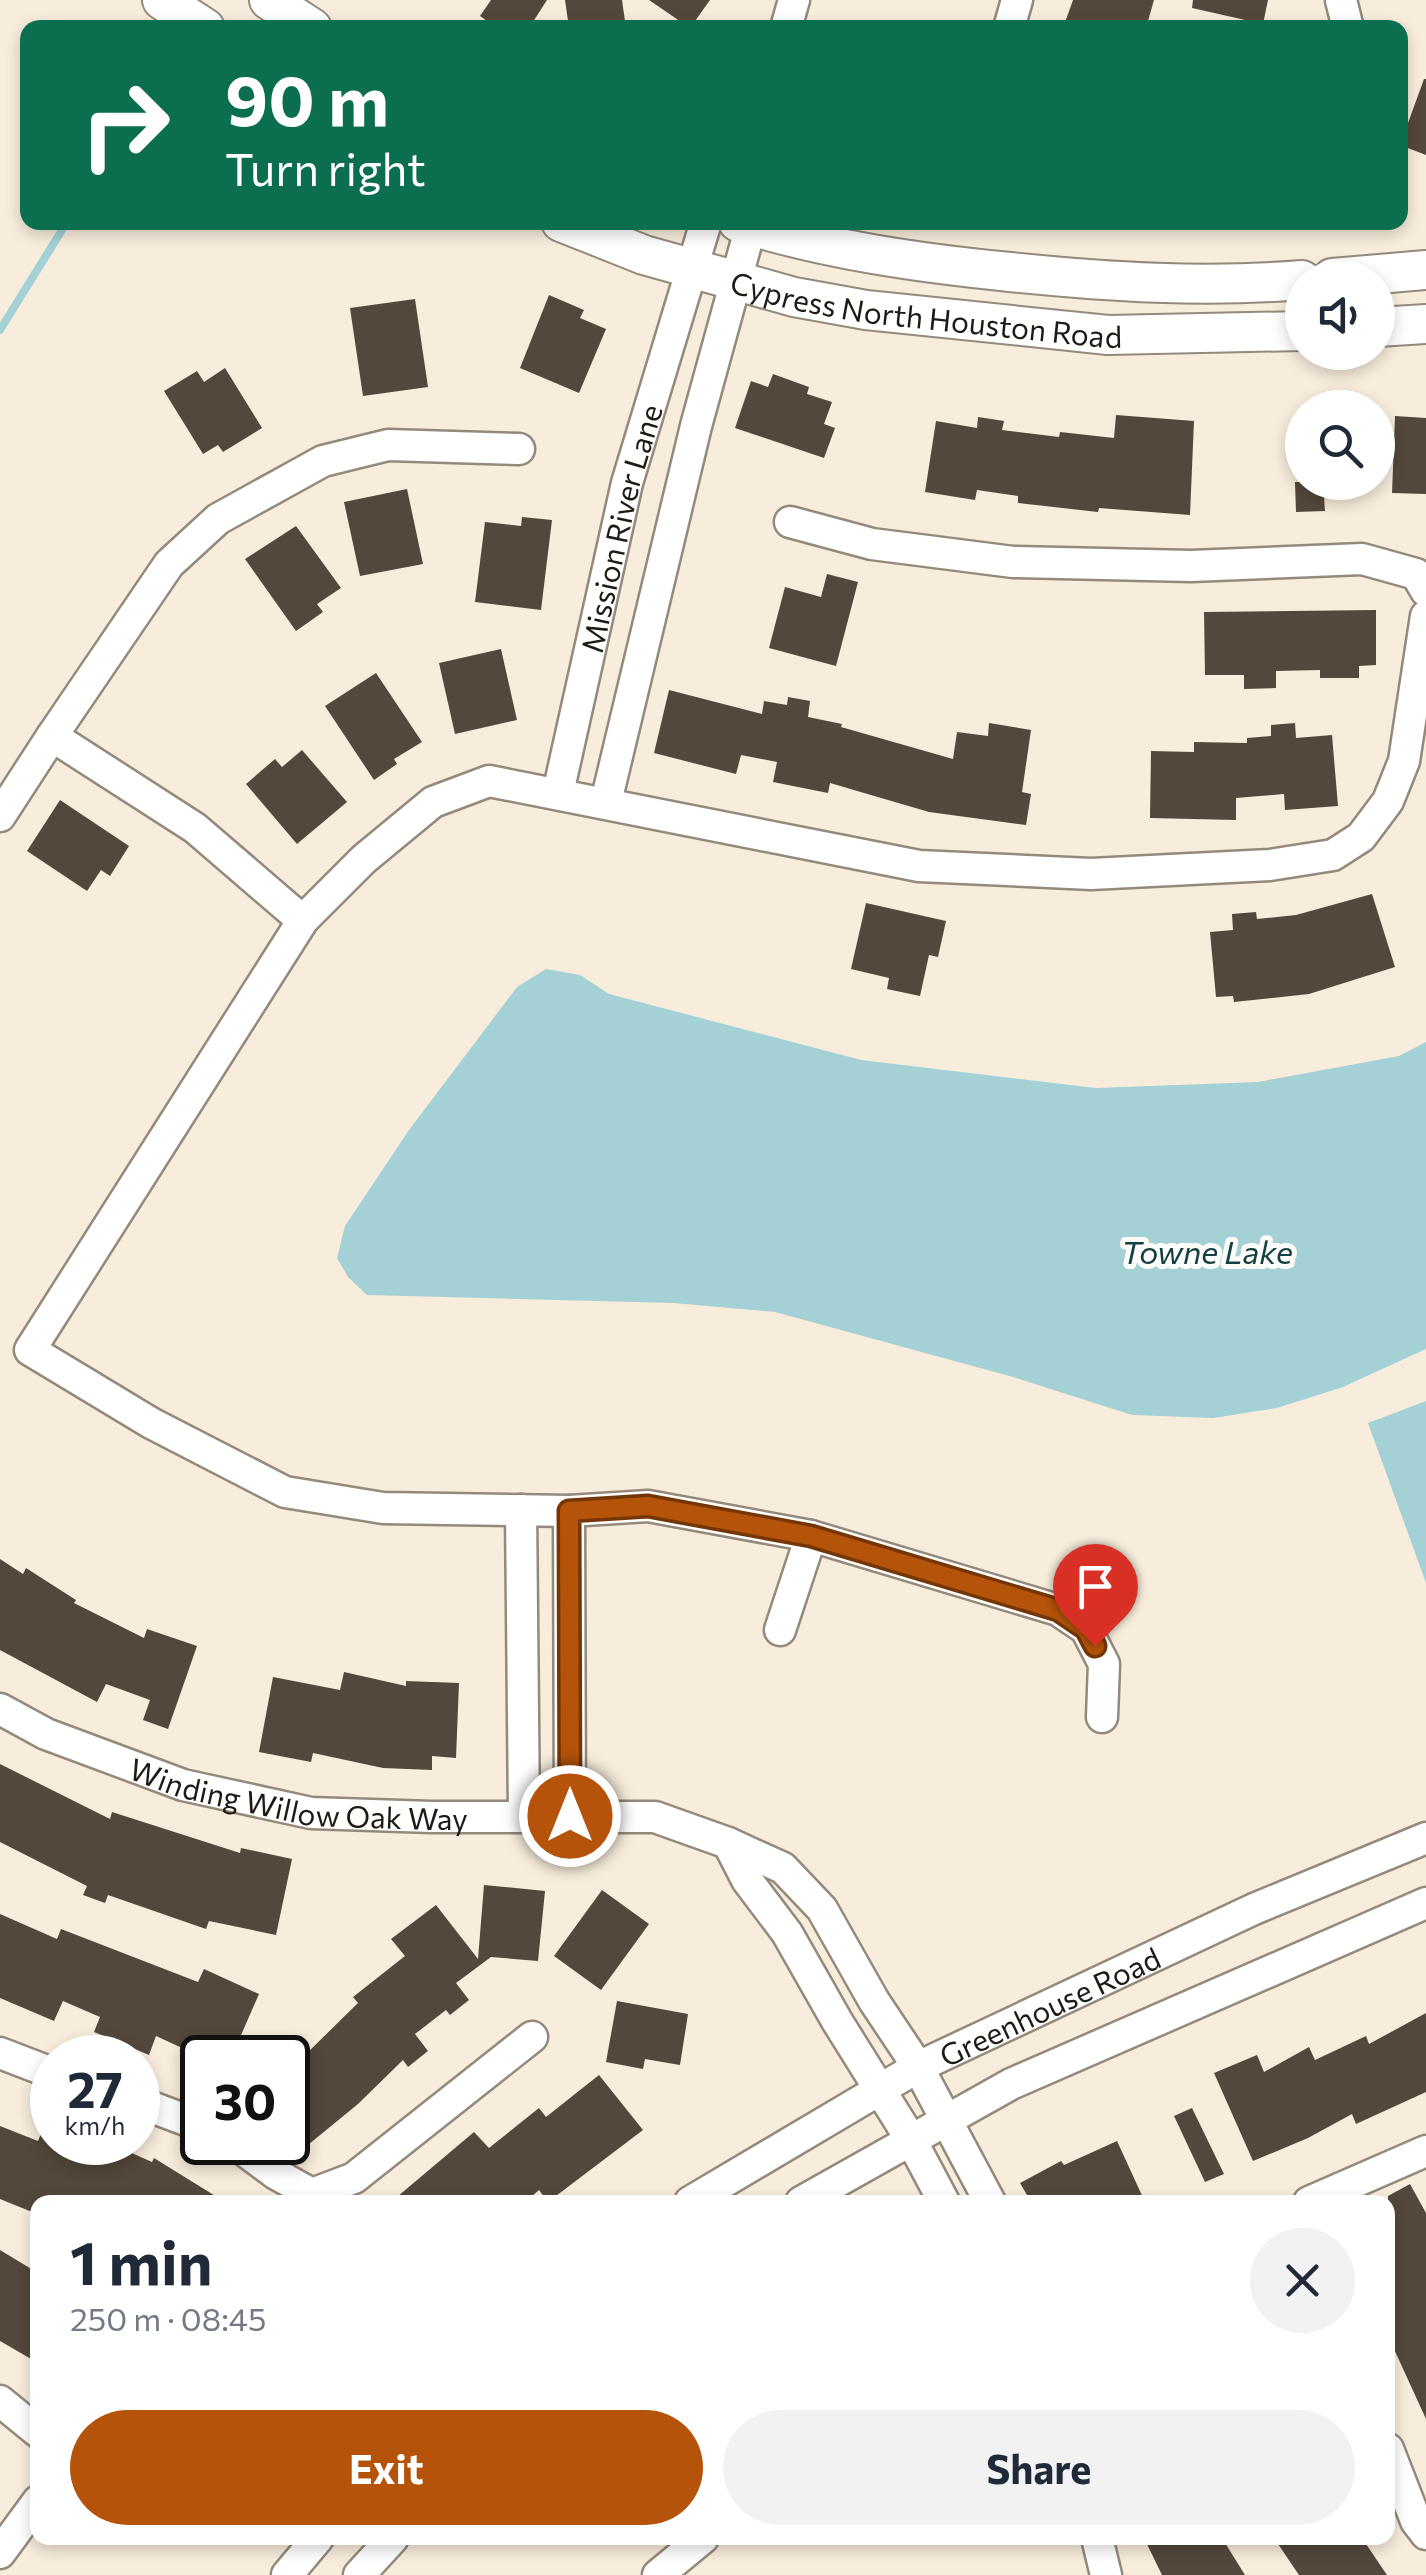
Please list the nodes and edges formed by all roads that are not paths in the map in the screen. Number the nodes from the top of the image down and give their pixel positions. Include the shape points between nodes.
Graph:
1 (162, 0) edge
2 (269, 0) edge
3 (192, 20) edge
4 (300, 20) edge
5 (582, 230) edge
6 (703, 230) edge
7 (746, 230) edge
8 (768, 230) edge
9 (690, 266) junction
10 (1426, 270) edge
11 (1395, 273) edge
12 (735, 280) junction
13 (1285, 281) edge
14 (1426, 324) edge
15 (1395, 326) edge
16 (1285, 332) edge
17 (519, 449) dead end
18 (790, 522) dead end
19 (1426, 591) edge
20 (1426, 616) edge
21 (52, 736) junction
22 (558, 792) junction
23 (606, 802) junction
24 (0, 816) edge
25 (302, 920) junction
26 (521, 1510) junction
27 (569, 1511) junction
28 (811, 1536) junction
29 (780, 1630) dead end
30 (0, 1709) edge
31 (1102, 1717) dead end
32 (524, 1816) junction
33 (570, 1816) junction
34 (1426, 1838) edge
35 (728, 1843) junction
36 (1426, 1903) edge
37 (532, 2037) dead end
38 (0, 2053) edge
39 (30, 2065) edge
40 (918, 2067) junction
41 (879, 2088) junction
42 (946, 2119) junction
43 (910, 2138) junction
44 (1426, 2151) edge
45 (266, 2165) edge
46 (702, 2195) edge
47 (813, 2195) edge
48 (940, 2195) edge
49 (986, 2195) edge
50 (1325, 2195) edge
51 (0, 2400) edge
52 (30, 2425) edge
53 (1395, 2467) edge
54 (30, 2512) edge
55 (1426, 2534) edge
56 (312, 2545) edge
57 (387, 2545) edge
58 (695, 2545) edge
59 (1099, 2545) edge
60 (0, 2554) edge
61 (287, 2575) edge
62 (359, 2575) edge
63 (658, 2575) edge
64 (1106, 2575) edge

1 - 3 main road
2 - 4 main road
5 - 9 main road, Cypress North Houston Road
6 - 9 street, Mission River Lane
7 - 12 street, Mission River Lane
8 - 13 main road, Cypress North Houston Road via 879,255 1062,278
9 - 12 main road, Cypress North Houston Road
9 - 22 street, Mission River Lane via 627,483
10 - 11 main road
12 - 16 main road, Cypress North Houston Road via 794,297 1018,328 1170,336
12 - 23 street, Mission River Lane
14 - 15 main road
17 - 21 street via 388,445 323,461 218,519 169,564
18 - 19 street via 872,544 1014,562 1191,566 1362,559 1416,574
20 - 23 street via 1399,774 1361,838 1333,854 1270,865 1091,874 919,866
21 - 24 street
21 - 25 street via 195,828
22 - 23 street
22 - 25 street via 489,781 434,802
25 - 26 street via 30,1350 284,1492 383,1508
26 - 27 street
26 - 32 street
27 - 28 street via 648,1506
27 - 33 street
28 - 29 street
28 - 31 street via 1058,1610 1086,1629 1104,1664
30 - 32 street, Winding Willow Oak Way via 46,1734 183,1786 311,1813
32 - 33 street, Winding Willow Oak Way
33 - 35 street, Winding Willow Oak Way via 654,1817
34 - 40 street, Greenhouse Road via 1254,1909
35 - 40 street, Winding Willow Oak Way via 783,1868 822,1909
35 - 41 street
36 - 42 street, Greenhouse Road via 1011,2084
37 - 45 street via 354,2178 312,2194
38 - 39 street
40 - 41 street, Greenhouse Road
40 - 42 street, Winding Willow Oak Way
41 - 43 street
41 - 46 street, Greenhouse Road
42 - 43 street, Greenhouse Road
42 - 49 street, Winding Willow Oak Way
43 - 47 street, Greenhouse Road
43 - 48 street
44 - 50 street
51 - 52 street
53 - 55 street
54 - 60 street
56 - 61 street
57 - 62 street
58 - 63 street
59 - 64 street

